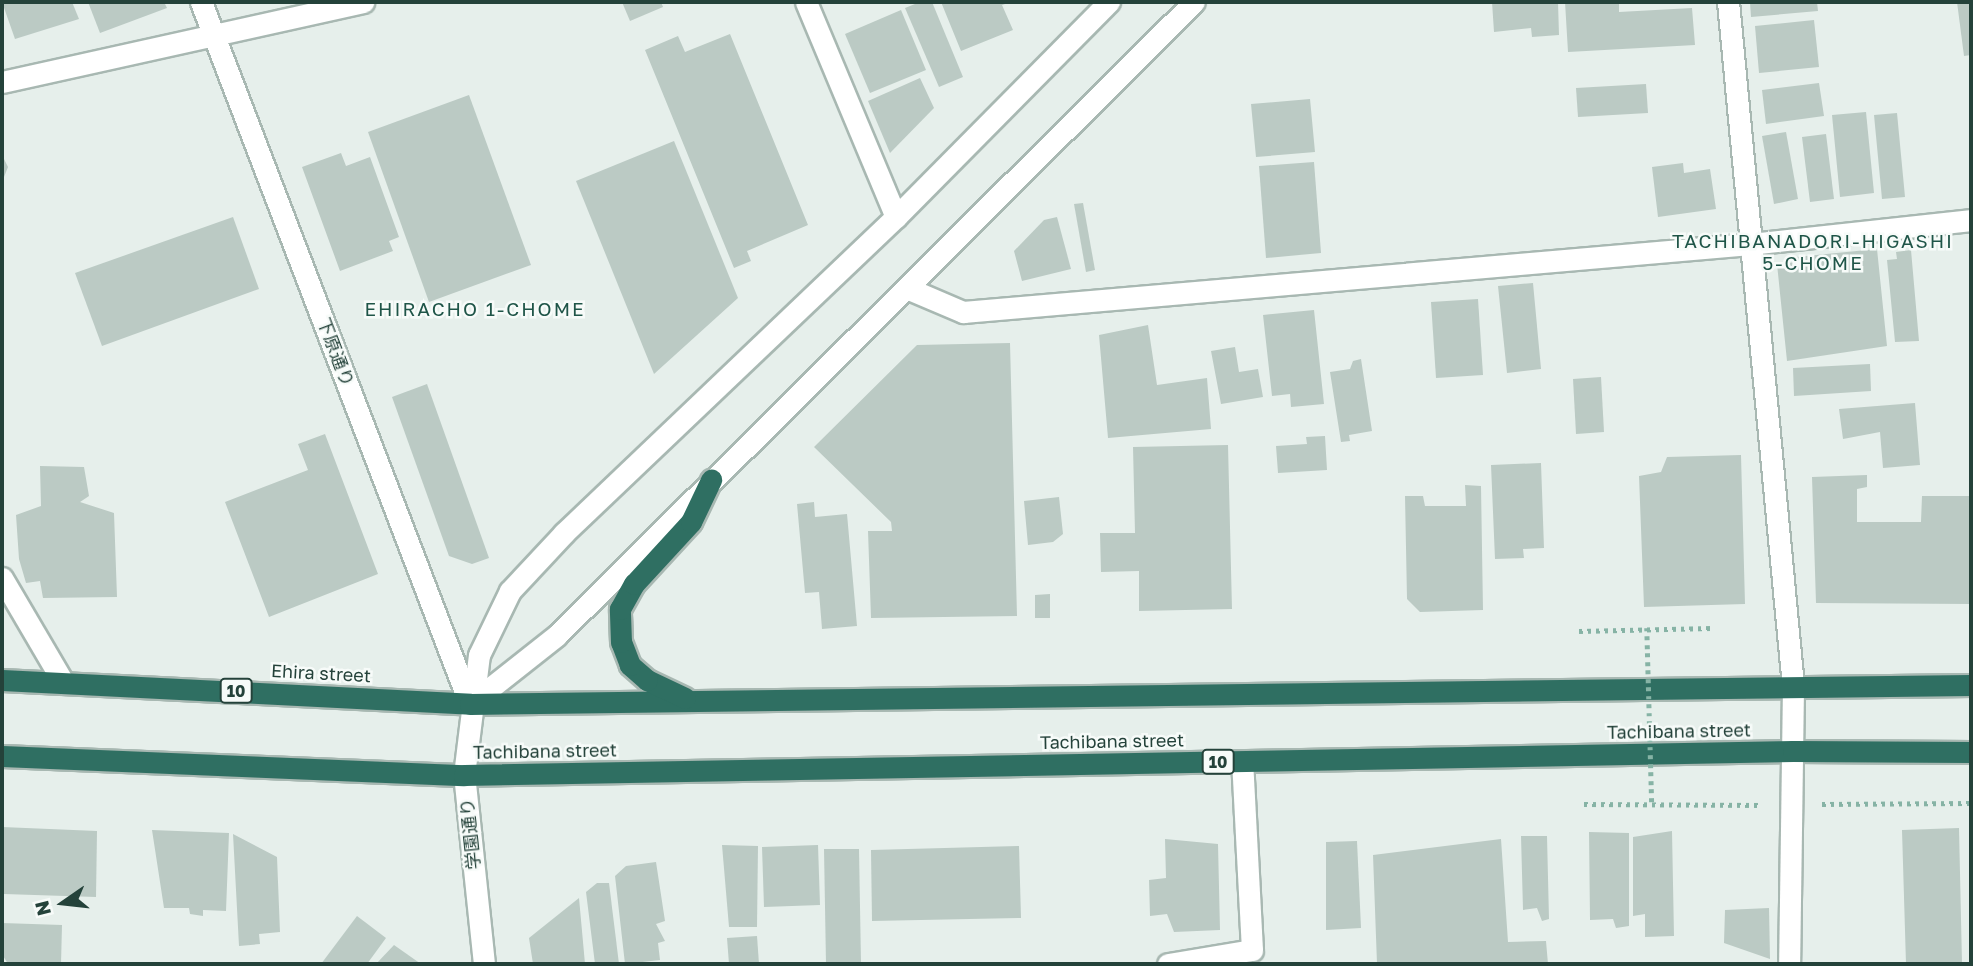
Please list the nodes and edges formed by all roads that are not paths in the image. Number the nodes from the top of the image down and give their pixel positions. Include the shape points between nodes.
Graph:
1 (201, 2) edge
2 (363, 2) edge
3 (806, 2) edge
4 (1109, 2) edge
5 (1194, 2) edge
6 (1728, 2) edge
7 (213, 35) junction
8 (2, 82) edge
9 (897, 217) junction
10 (1971, 220) edge
11 (1750, 244) junction
12 (909, 289) junction
13 (711, 480) junction
14 (2, 578) edge
15 (2, 680) edge
16 (63, 682) junction
17 (1971, 685) edge
18 (1793, 686) junction
19 (689, 701) junction
20 (470, 704) junction
21 (1793, 751) junction
22 (1971, 752) edge
23 (2, 756) edge
24 (1242, 762) junction
25 (464, 775) junction
26 (485, 964) edge
27 (1168, 964) edge
28 (1789, 964) edge

1 - 7 street, 下原通り
2 - 7 street
3 - 9 street
4 - 9 street, 学園通り
5 - 12 street
6 - 11 street
7 - 8 street
7 - 20 street, 下原通り
9 - 20 street, 学園通り via 564,533 510,591 479,655
10 - 11 street
11 - 12 street via 963,312
11 - 18 street
12 - 13 street
13 - 19 highway via 691,522 634,584 620,609 621,642 630,665 647,680
13 - 20 street via 556,636
14 - 16 street
15 - 16 highway, Ehira street / 10
16 - 20 highway, Ehira street / 10
17 - 18 highway, 10
18 - 19 highway, 10
18 - 21 street
19 - 20 highway, 10
20 - 25 street, 学園通り
21 - 22 highway, Tachibana street / 10
21 - 24 highway, Tachibana street / 10
21 - 28 street
23 - 25 highway, 10
24 - 25 highway, Tachibana street / 10
24 - 27 street via 1252,950
25 - 26 street, 学園通り

